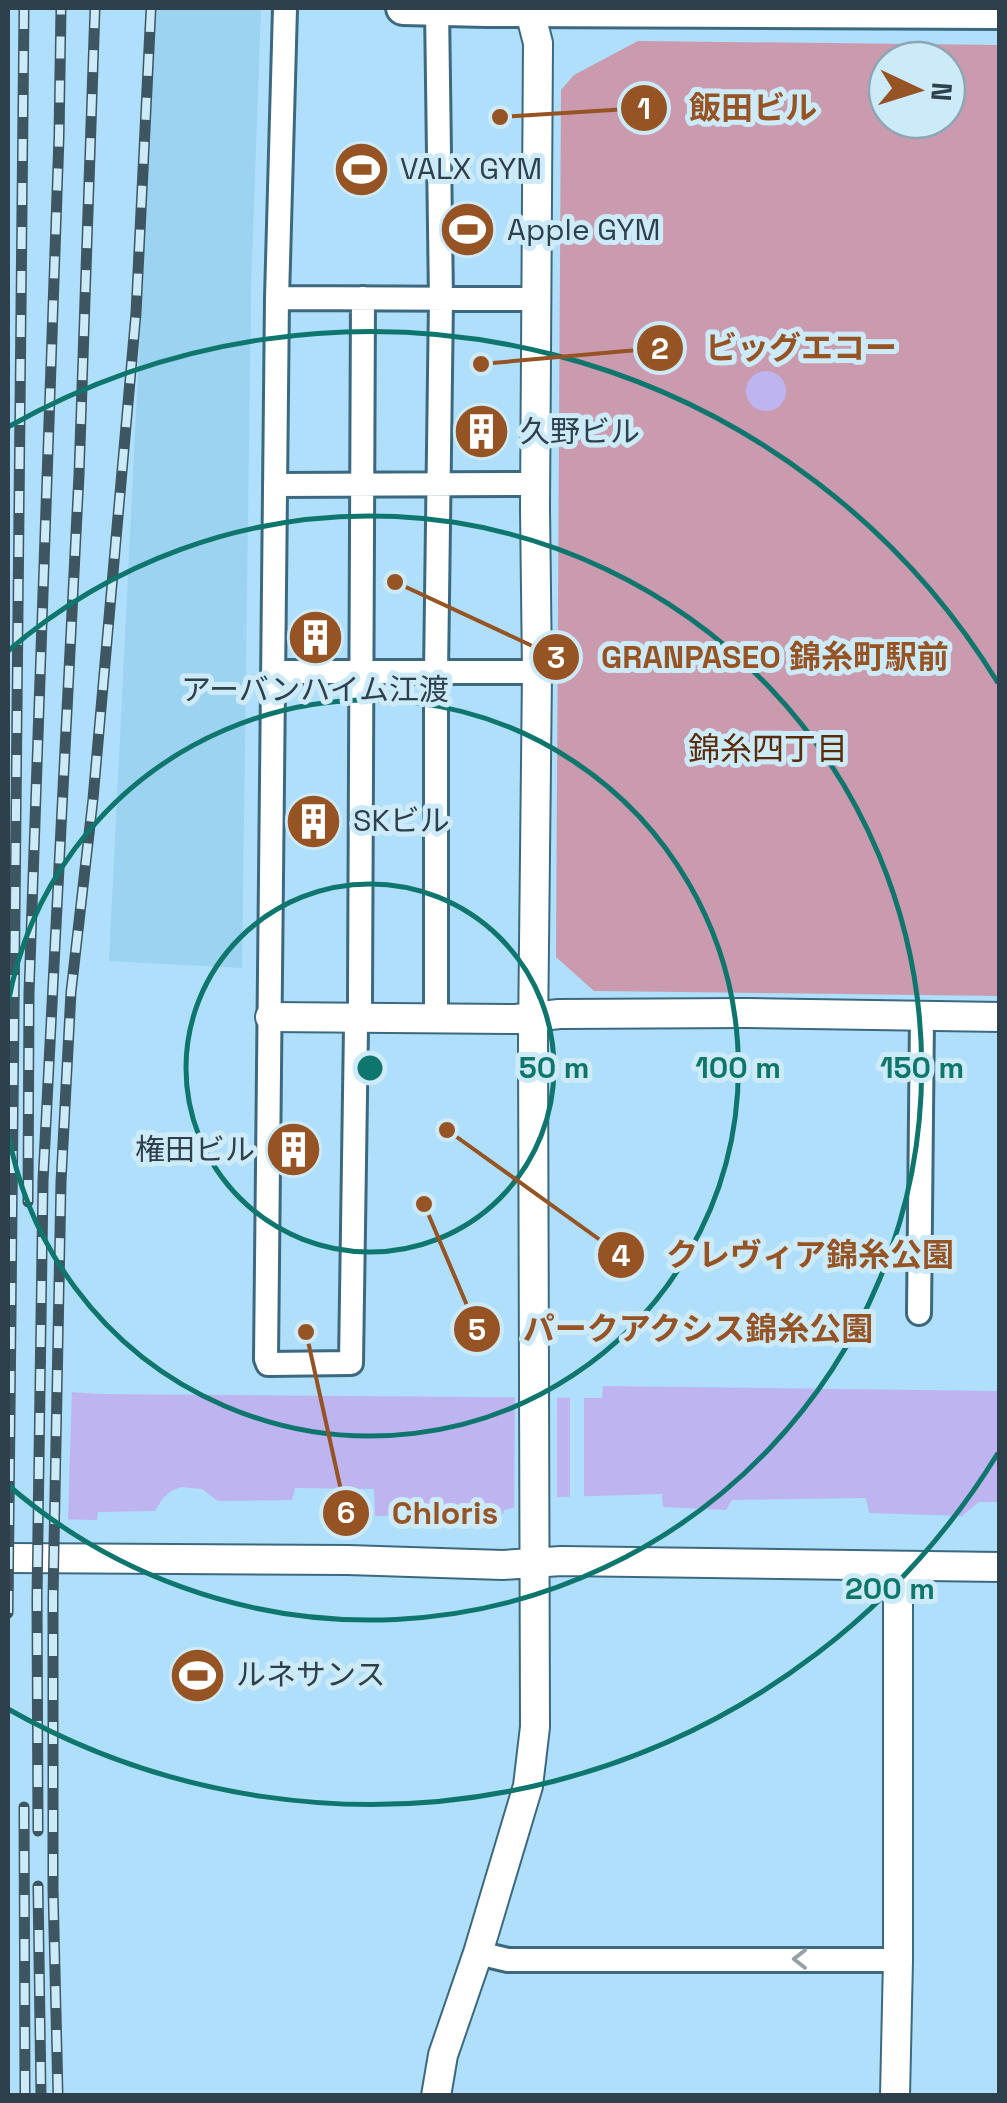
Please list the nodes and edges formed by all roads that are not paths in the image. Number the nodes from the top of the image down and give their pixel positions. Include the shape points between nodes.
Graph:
1 (284, 8) edge
2 (403, 8) edge
3 (437, 8) edge
4 (529, 9) edge
5 (1000, 12) edge
6 (277, 298) junction
7 (363, 298) junction
8 (536, 299) junction
9 (441, 300) junction
10 (535, 484) junction
11 (275, 485) junction
12 (363, 485) junction
13 (440, 485) junction
14 (274, 672) junction
15 (537, 672) junction
16 (362, 673) junction
17 (436, 673) junction
18 (360, 1016) junction
19 (534, 1016) junction
20 (270, 1017) junction
21 (436, 1017) junction
22 (922, 1017) junction
23 (1000, 1018) edge
24 (919, 1313) dead end
25 (8, 1558) edge
26 (536, 1564) junction
27 (900, 1566) junction
28 (1000, 1567) edge
29 (478, 1953) junction
30 (898, 1960) junction
31 (436, 2096) edge
32 (894, 2096) edge

1 - 6 street
2 - 3 main road
3 - 4 main road
3 - 9 street
4 - 5 main road
4 - 8 street via 538,42
6 - 7 street
6 - 11 street
7 - 9 street
7 - 12 street
8 - 9 street
8 - 10 street
9 - 13 street
10 - 13 street
10 - 15 street
11 - 12 street
11 - 14 street
12 - 13 street
12 - 16 street
13 - 17 street
14 - 16 street
14 - 20 street
15 - 17 street
15 - 19 street
16 - 17 street
16 - 18 street
17 - 21 street
18 - 20 street
18 - 20 street via 351,1364 266,1360
18 - 21 street
19 - 21 street
19 - 22 street
19 - 26 street
22 - 23 street
22 - 24 street
25 - 26 street
26 - 27 street
26 - 29 street via 528,1786
27 - 28 street
27 - 30 street
30 -> 29 street via 508,1960
29 - 31 street
30 - 32 street

